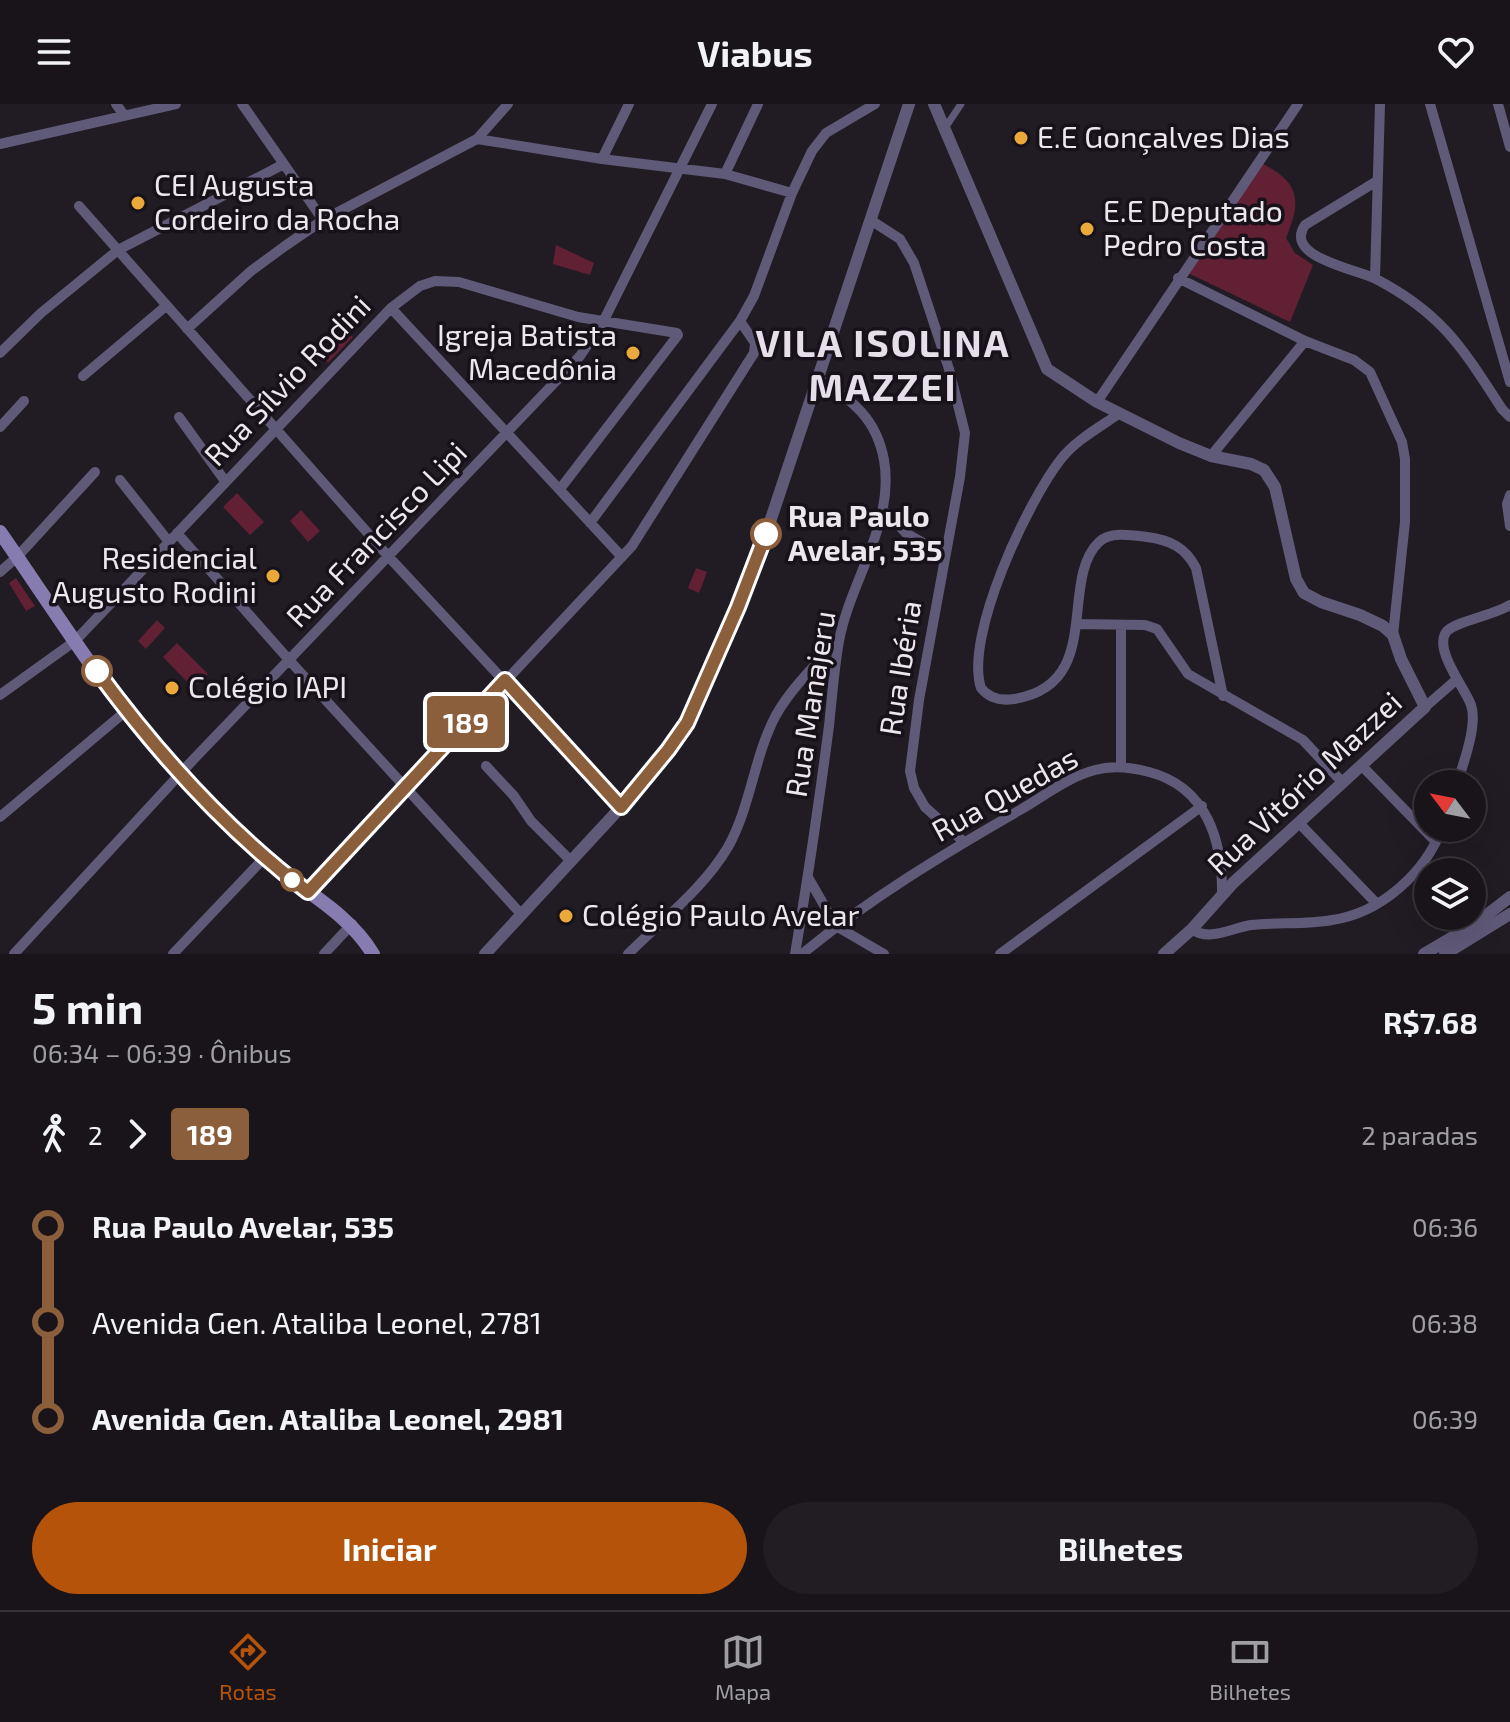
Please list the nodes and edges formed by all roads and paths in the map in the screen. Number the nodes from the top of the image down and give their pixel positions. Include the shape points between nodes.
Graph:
1 (116, 104) edge
2 (176, 104) edge
3 (508, 104) edge
4 (629, 104) edge
5 (712, 104) edge
6 (758, 104) edge
7 (875, 104) edge
8 (909, 104) edge
9 (934, 104) edge
10 (961, 104) edge
11 (1298, 104) edge
12 (1380, 104) edge
13 (1430, 104) edge
14 (243, 105) edge
15 (1498, 105) edge
16 (124, 115) junction
17 (945, 128) junction
18 (477, 139) junction
19 (0, 144) edge
20 (1510, 147) edge
21 (602, 159) junction
22 (284, 164) junction
23 (679, 169) junction
24 (725, 174) junction
25 (1377, 181) junction
26 (792, 193) junction
27 (79, 206) dead end
28 (323, 220) junction
29 (872, 221) junction
30 (118, 250) junction
31 (1178, 278) junction
32 (1375, 278) junction
33 (166, 306) junction
34 (391, 308) junction
35 (740, 321) junction
36 (603, 322) junction
37 (187, 329) junction
38 (1305, 341) junction
39 (0, 353) edge
40 (83, 376) dead end
41 (818, 378) junction
42 (1510, 382) edge
43 (24, 401) dead end
44 (1097, 402) junction
45 (1120, 413) junction
46 (179, 417) dead end
47 (1510, 417) edge
48 (0, 427) edge
49 (277, 427) junction
50 (508, 433) junction
51 (1211, 456) junction
52 (95, 472) dead end
53 (120, 480) dead end
54 (225, 481) junction
55 (560, 489) junction
56 (1510, 495) edge
57 (883, 509) junction
58 (590, 523) junction
59 (1510, 526) edge
60 (0, 532) edge
61 (173, 538) junction
62 (944, 555) junction
63 (388, 556) junction
64 (17, 557) junction
65 (622, 557) junction
66 (0, 572) edge
67 (1510, 605) edge
68 (1077, 624) junction
69 (1121, 625) junction
70 (1393, 635) junction
71 (839, 640) junction
72 (75, 641) junction
73 (290, 661) junction
74 (816, 664) junction
75 (837, 667) junction
76 (505, 680) junction
77 (1456, 680) junction
78 (0, 695) edge
79 (1223, 696) junction
80 (1425, 707) junction
81 (126, 711) junction
82 (486, 766) dead end
83 (1121, 766) junction
84 (1362, 766) junction
85 (1461, 770) edge
86 (180, 775) junction
87 (1343, 783) junction
88 (405, 787) junction
89 (1202, 806) junction
90 (621, 807) junction
91 (0, 817) edge
92 (1414, 819) edge
93 (1299, 823) junction
94 (964, 842) junction
95 (1436, 842) edge
96 (264, 858) junction
97 (571, 861) junction
98 (808, 878) junction
99 (308, 892) junction
100 (1222, 896) junction
101 (1510, 897) edge
102 (1377, 904) junction
103 (521, 914) junction
104 (1510, 914) edge
105 (352, 924) junction
106 (836, 926) junction
107 (1192, 929) junction
108 (1450, 953) edge
109 (14, 954) edge
110 (173, 954) edge
111 (324, 954) edge
112 (373, 954) edge
113 (485, 954) edge
114 (628, 954) edge
115 (795, 954) edge
116 (802, 954) edge
117 (884, 954) edge
118 (1000, 954) edge
119 (1164, 954) edge
120 (1424, 954) edge

1 - 16 street
2 - 16 street
3 - 18 street
4 - 21 street
5 - 23 street, Rua Francisco Lipi
6 - 24 street
7 - 26 street via 821,139
8 - 29 street
9 - 17 street
10 - 17 street
11 - 31 street
12 - 25 street
13 - 42 street
14 - 22 street
15 - 20 street
16 - 19 street
17 - 44 street via 1044,365
18 - 21 street
18 - 28 street
21 - 23 street
22 - 28 street
22 - 30 street
23 - 24 street
23 - 36 street, Rua Francisco Lipi
24 - 26 street
25 - 32 street
25 - 32 street via 1308,222 1300,236 1316,256
26 - 35 street
27 - 30 street
28 - 37 street via 251,271
29 - 41 street
29 - 62 street, Rua Ibéria via 900,239 914,263 962,419 965,446
30 - 33 street
30 - 39 street
31 - 38 street
31 - 44 street
32 - 47 street via 1449,331
33 - 37 street
33 - 40 street
34 - 36 street, Rua Sílvio Rodini via 420,286 446,280
34 - 49 street, Rua Sílvio Rodini
34 - 50 street
35 - 58 street
35 - 65 street via 757,347 754,353
36 - 50 street, Rua Francisco Lipi via 580,356
36 - 55 street, Rua Sílvio Rodini via 678,335
37 - 49 street
38 - 51 street
38 - 70 street via 1364,365 1402,442 1405,522
41 - 57 street, Rua Manajeru via 860,408 872,427 884,459
41 - 90 street via 766,534 687,723
43 - 48 street
44 - 45 street
45 - 51 street
45 - 68 street via 1066,454 1016,536 985,624 978,667 981,688 992,697 1010,700 1039,691 1061,672
46 - 54 street
49 - 54 street, Rua Sílvio Rodini
49 - 63 street
50 - 55 street
50 - 63 street, Rua Francisco Lipi
51 - 70 street via 1251,464 1269,474 1304,593 1373,620
52 - 64 street
53 - 61 street
54 - 61 street, Rua Sílvio Rodini
55 - 58 street
56 - 59 street
57 - 62 street via 906,533
57 - 71 street, Rua Manajeru
58 - 65 street
60 - 64 main road
61 - 72 street, Rua Sílvio Rodini
61 - 73 street
62 - 94 street, Rua Ibéria via 910,771 925,807
63 - 73 street, Rua Francisco Lipi
63 - 76 street
64 - 66 street
64 - 72 main road
65 - 76 street
67 - 77 street via 1447,632 1443,643
68 - 69 street
68 - 79 street via 1082,583 1097,544 1112,535 1178,545 1196,568
69 - 79 street via 1157,629 1184,669
69 - 83 street
70 - 80 street
71 - 74 street
71 - 75 street, Rua Manajeru
72 - 78 street, Rua Sílvio Rodini
72 - 81 main road
73 - 86 street, Rua Francisco Lipi
73 - 88 street
74 - 75 street
74 - 114 street via 776,715 726,850
75 - 98 street, Rua Manajeru
76 - 88 street
76 - 90 street
77 - 80 street, Rua Vitório Mazzei
77 - 85 street via 1473,713
79 - 87 street via 1303,740
80 - 84 street, Rua Vitório Mazzei
81 - 86 main road
81 - 91 street
82 - 97 street
83 - 89 street, Rua Quedas via 1171,780
83 - 94 street, Rua Quedas via 1077,777
84 - 87 street, Rua Vitório Mazzei
84 - 92 street
86 - 96 main road
86 - 109 street, Rua Francisco Lipi
87 - 93 street, Rua Vitório Mazzei
88 - 99 street
88 - 103 street
89 - 100 street, Rua Quedas via 1215,833
89 - 118 street
90 - 97 street
93 - 100 street, Rua Vitório Mazzei
93 - 102 street
94 - 106 street, Rua Quedas
95 - 102 street via 1414,874
96 - 99 main road
96 - 110 street
97 - 103 street
98 - 106 street
98 - 115 street, Rua Manajeru
99 - 105 main road
100 - 107 street, Rua Vitório Mazzei
101 - 120 street
102 - 107 street via 1332,921 1252,925 1204,935
103 - 113 street
104 - 108 street
105 - 111 street
105 - 112 main road
106 - 116 street, Rua Quedas
106 - 117 street
107 - 119 street, Rua Vitório Mazzei

